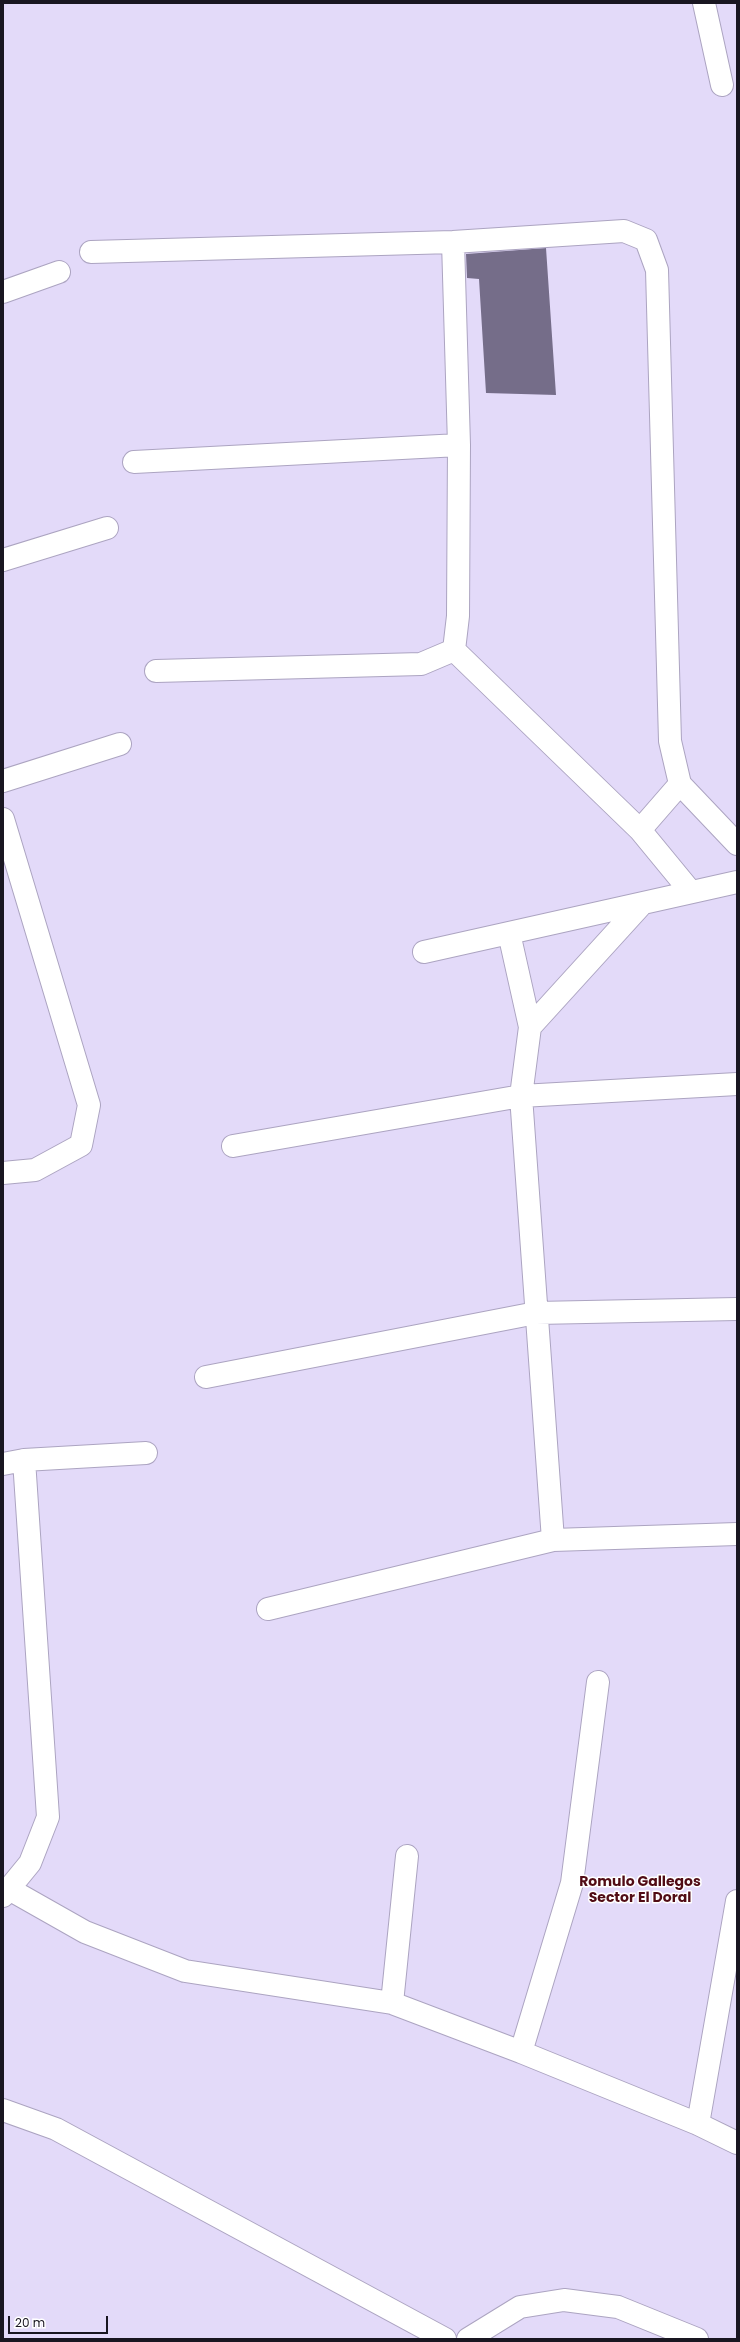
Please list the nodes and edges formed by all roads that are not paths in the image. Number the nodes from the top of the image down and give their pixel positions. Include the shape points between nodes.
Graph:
1 (704, 3) edge
2 (722, 85) dead end
3 (453, 242) junction
4 (91, 252) dead end
5 (59, 272) dead end
6 (3, 292) edge
7 (459, 444) junction
8 (134, 462) dead end
9 (107, 528) dead end
10 (3, 560) edge
11 (454, 650) junction
12 (156, 671) dead end
13 (120, 744) dead end
14 (3, 781) edge
15 (680, 784) junction
16 (3, 819) edge
17 (640, 830) junction
18 (737, 844) edge
19 (737, 882) edge
20 (691, 892) junction
21 (641, 905) junction
22 (509, 933) junction
23 (424, 952) dead end
24 (530, 1026) junction
25 (737, 1084) edge
26 (521, 1096) junction
27 (233, 1146) dead end
28 (3, 1173) edge
29 (737, 1309) edge
30 (536, 1313) junction
31 (206, 1377) dead end
32 (146, 1453) dead end
33 (24, 1460) junction
34 (3, 1464) edge
35 (737, 1534) edge
36 (553, 1540) junction
37 (268, 1609) dead end
38 (598, 1682) dead end
39 (407, 1856) dead end
40 (6, 1893) edge
41 (737, 1901) edge
42 (392, 2003) junction
43 (521, 2052) junction
44 (3, 2110) edge
45 (698, 2124) junction
46 (737, 2143) edge
47 (446, 2339) edge
48 (468, 2339) edge
49 (697, 2339) edge

1 - 2 street
3 - 4 street
3 - 7 street
3 - 15 street via 624,231 646,240 657,270 670,741
5 - 6 street
7 - 8 street
7 - 11 street via 458,616
9 - 10 street
11 - 12 street via 421,664
11 - 17 street
13 - 14 street
15 - 17 street
15 - 18 street
16 - 28 street via 89,1105 81,1145 35,1170
17 - 20 street
19 - 20 street
20 - 21 street
21 - 22 street
21 - 24 street
22 - 23 street
22 - 24 street
24 - 26 street
25 - 26 street
26 - 27 street
26 - 30 street
29 - 30 street
30 - 31 street
30 - 36 street
32 - 33 street
33 - 34 street
33 - 40 street via 48,1817 30,1863
35 - 36 street
36 - 37 street
38 - 43 street via 572,1883
39 - 42 street
40 - 42 street via 86,1932 185,1971
41 - 45 street
42 - 43 street
43 - 45 street
44 - 47 street via 56,2129
45 - 46 street
48 - 49 street via 520,2307 564,2300 618,2307

